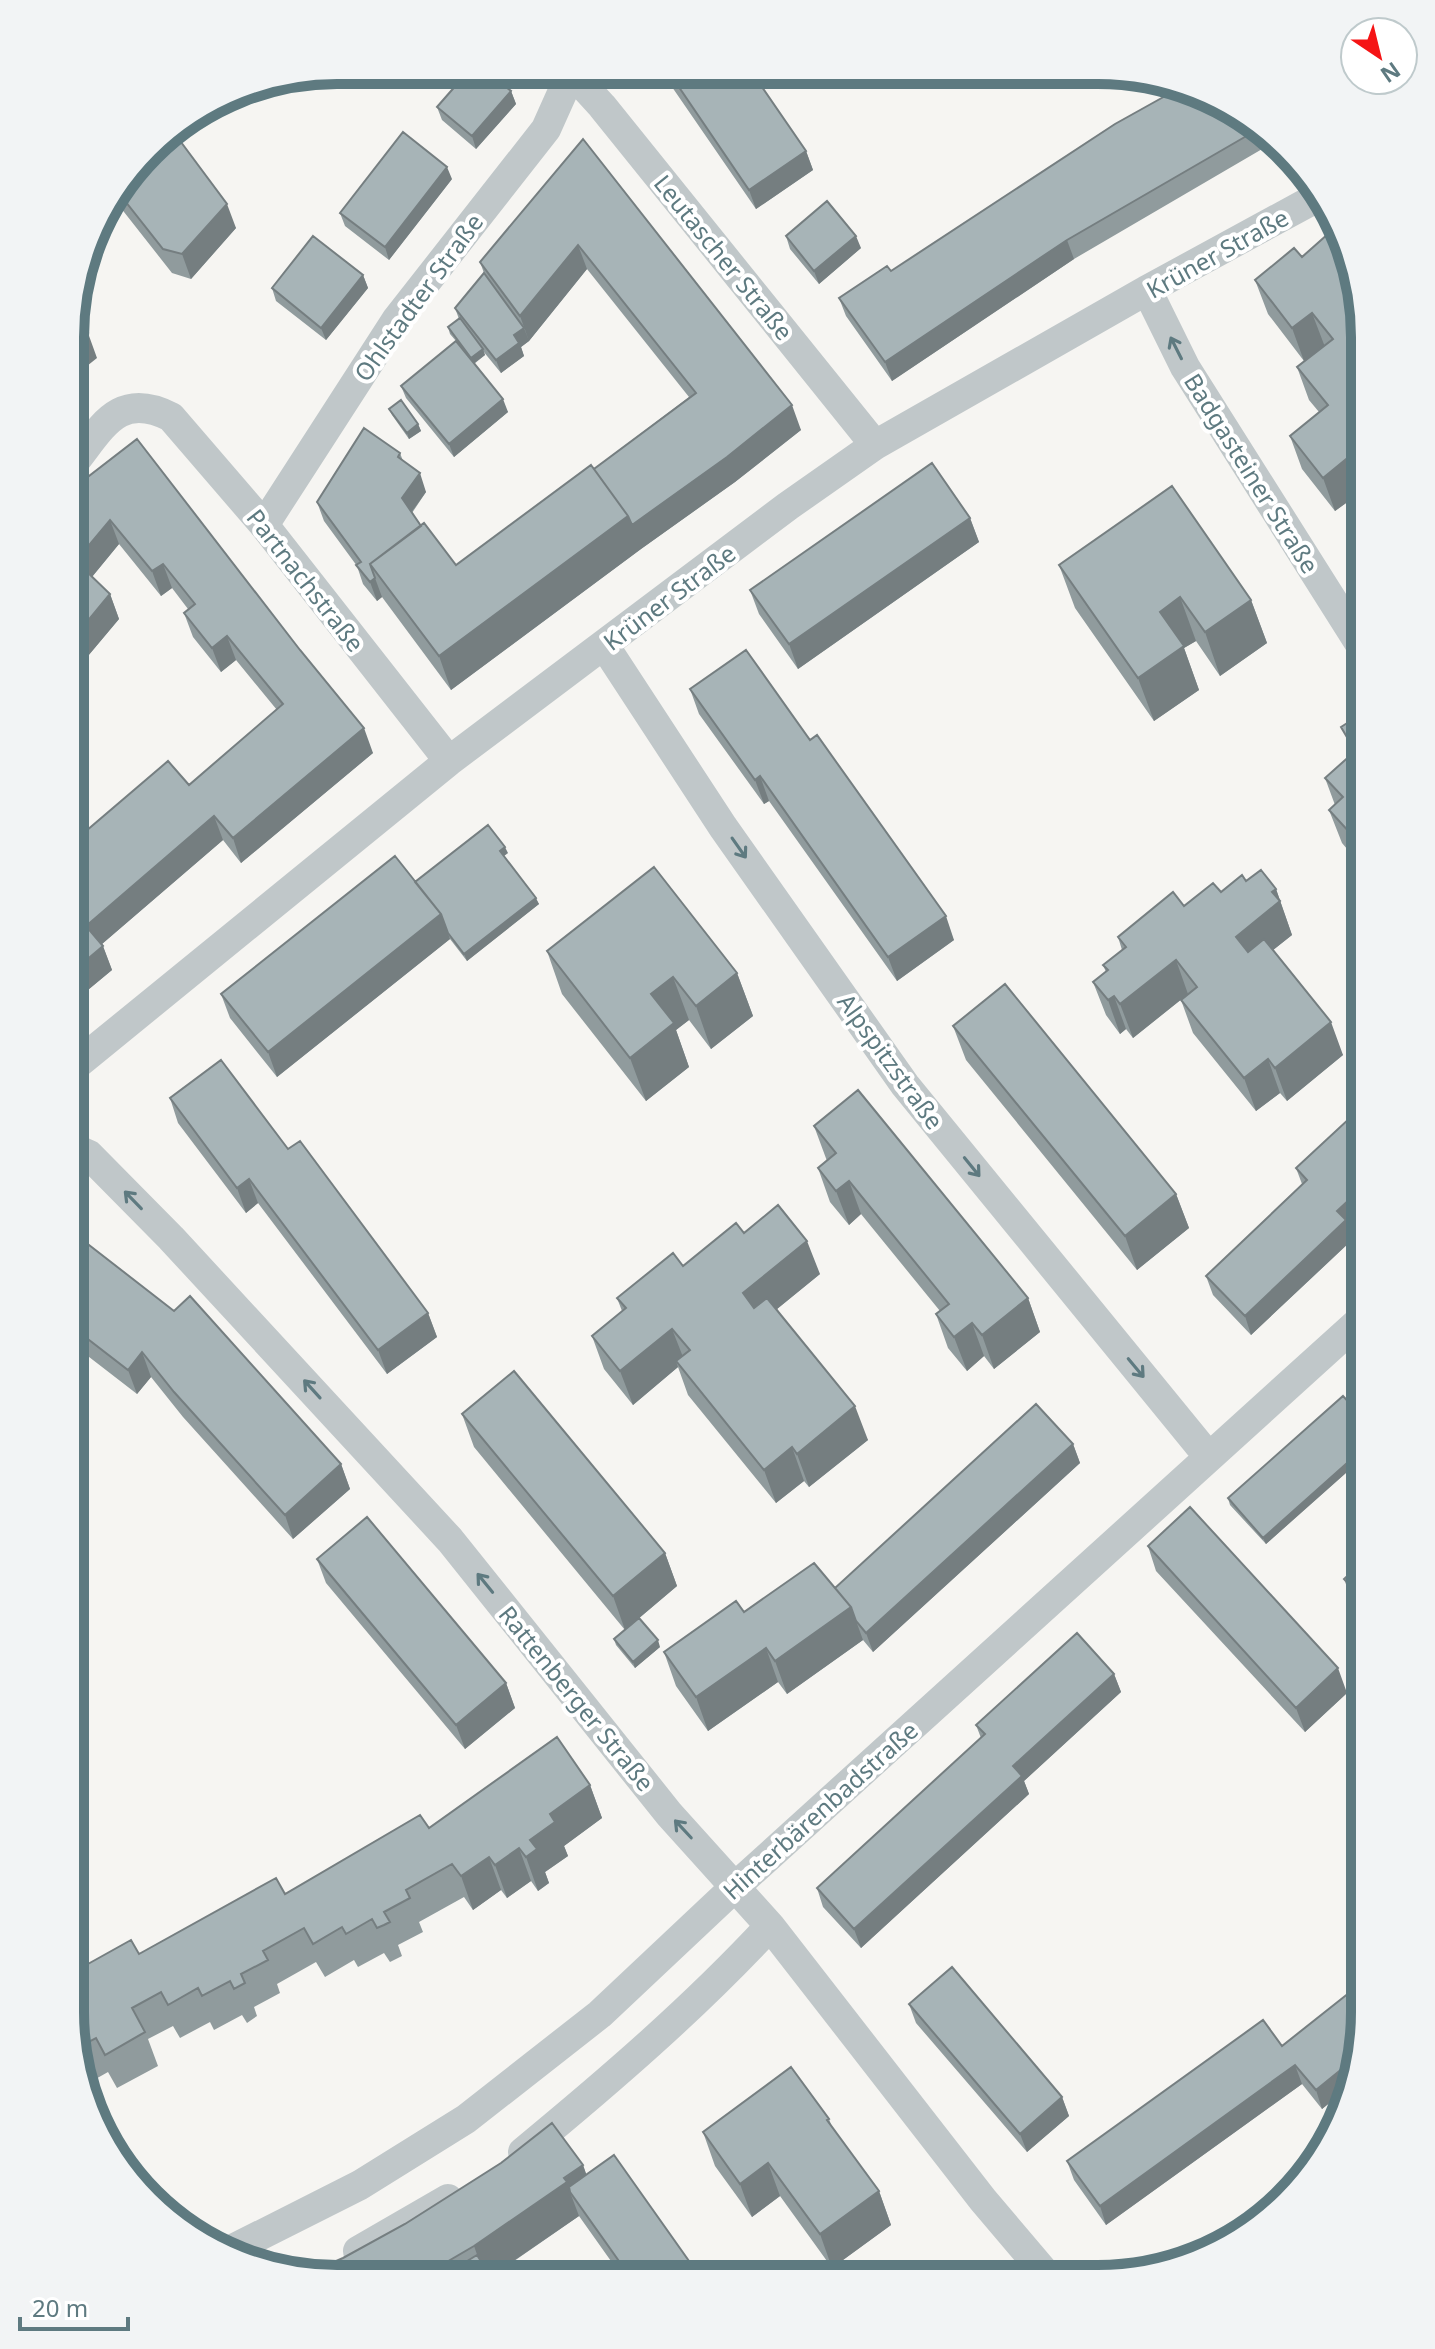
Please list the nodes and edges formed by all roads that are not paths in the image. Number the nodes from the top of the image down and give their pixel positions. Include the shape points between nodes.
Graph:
1 (565, 84) edge
2 (583, 84) edge
3 (1311, 201) edge
4 (1147, 290) junction
5 (875, 445) junction
6 (84, 450) edge
7 (264, 525) junction
8 (1351, 630) edge
9 (604, 645) junction
10 (449, 761) junction
11 (84, 1058) edge
12 (84, 1153) edge
13 (1350, 1329) edge
14 (1208, 1456) junction
15 (736, 1886) junction
16 (770, 1926) junction
17 (498, 2169) edge
18 (471, 2185) edge
19 (239, 2246) edge
20 (331, 2265) edge
21 (1038, 2265) edge

1 - 7 street, Ohlstadter Straße via 546,129 397,319
2 - 5 street, Leutascher Straße
3 - 4 street, Krüner Straße
4 - 5 street, Krüner Straße
8 -> 4 street, Badgasteiner Straße via 1185,367
5 - 9 street, Krüner Straße
6 - 7 street, Partnachstraße via 113,415 134,406 154,408 171,417
7 - 10 street, Partnachstraße
9 - 10 street, Krüner Straße
9 -> 14 street, Alpspitzstraße via 905,1085
10 - 11 street, Krüner Straße
15 -> 12 street, Rattenberger Straße via 669,1814 450,1540 171,1238
13 - 14 street, Hinterbärenbadstraße
14 - 15 street, Hinterbärenbadstraße
15 - 16 street, Rattenberger Straße
15 - 19 street, Hinterbärenbadstraße via 600,2014 466,2119 360,2185
16 - 17 street via 620,2070
16 - 21 street, Rattenberger Straße
18 - 20 street

